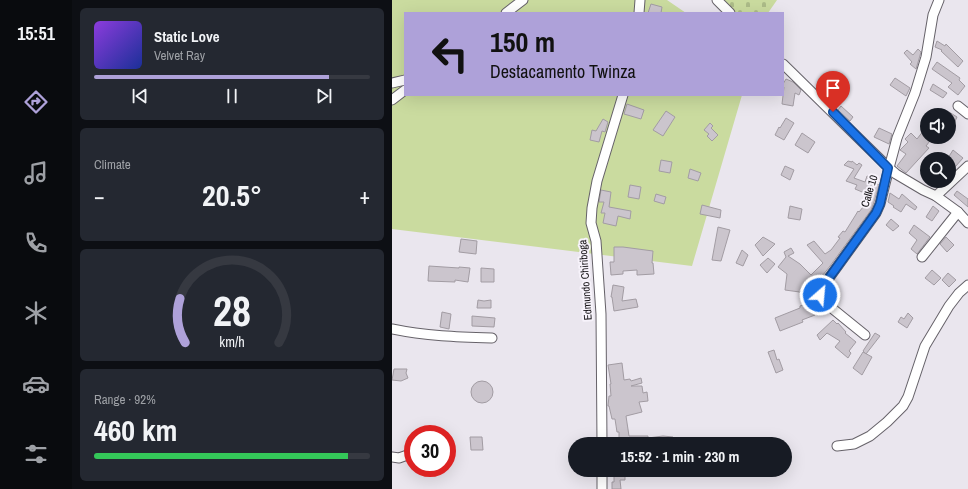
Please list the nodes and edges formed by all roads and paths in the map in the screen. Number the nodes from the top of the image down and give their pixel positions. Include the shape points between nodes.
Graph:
1 (523, 0) edge
2 (640, 0) edge
3 (717, 0) edge
4 (938, 0) edge
5 (507, 12) edge
6 (639, 12) edge
7 (729, 12) edge
8 (784, 65) edge
9 (404, 80) edge
10 (392, 83) edge
11 (404, 91) edge
12 (623, 96) edge
13 (392, 100) edge
14 (958, 106) dead end
15 (968, 114) edge
16 (968, 166) edge
17 (888, 168) junction
18 (936, 196) junction
19 (958, 212) junction
20 (968, 223) edge
21 (922, 257) dead end
22 (968, 285) edge
23 (392, 329) edge
24 (865, 335) dead end
25 (492, 338) dead end
26 (602, 437) edge
27 (837, 446) dead end
28 (404, 456) edge
29 (392, 457) edge
30 (602, 477) edge
31 (602, 489) edge

1 - 5 street
2 - 6 street
3 - 7 street
4 - 17 street, Calle 10 via 926,57
8 - 17 street
9 - 10 street
11 - 13 street
12 - 26 street, Edmundo Chiriboga via 597,181 591,223 596,241 600,314
14 - 15 street
16 - 18 street
17 - 18 street
17 - 24 street, Calle 10 via 876,213 821,289 820,295 822,301
18 - 19 street
19 - 20 street
19 - 21 street
22 - 27 street via 949,306 925,346 903,406 870,436 854,444
23 - 25 street via 451,337
28 - 29 street
30 - 31 street

